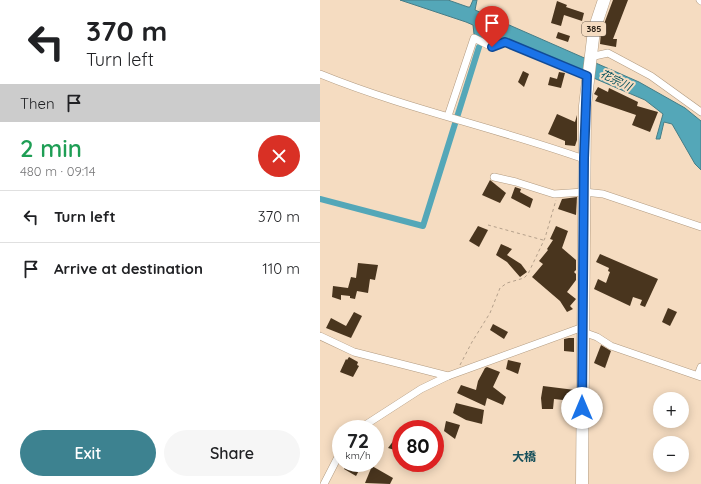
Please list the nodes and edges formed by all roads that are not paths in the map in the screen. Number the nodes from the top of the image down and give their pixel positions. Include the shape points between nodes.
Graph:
1 (604, 0) edge
2 (590, 58) junction
3 (320, 74) edge
4 (587, 76) junction
5 (701, 112) edge
6 (449, 117) junction
7 (584, 158) junction
8 (494, 177) dead end
9 (584, 192) junction
10 (701, 227) edge
11 (583, 330) junction
12 (320, 336) edge
13 (701, 367) edge
14 (448, 376) junction
15 (699, 376) edge
16 (373, 420) edge
17 (332, 468) edge
18 (324, 484) edge
19 (582, 484) edge

1 - 2 highway, 385 via 594,30
2 - 4 highway, 385
2 - 5 street via 608,53 650,76
3 - 6 street
4 - 6 street via 505,42 492,47 474,38
4 - 7 highway, 385
6 - 7 street
7 - 9 highway, 385
8 - 9 street via 558,194
9 - 10 street via 603,194 634,203
9 - 11 highway, 385
11 - 14 street
11 - 15 street via 611,346
11 - 19 highway, 385
12 - 14 street via 354,352
13 - 15 street
14 - 16 street via 421,389
17 - 18 street

